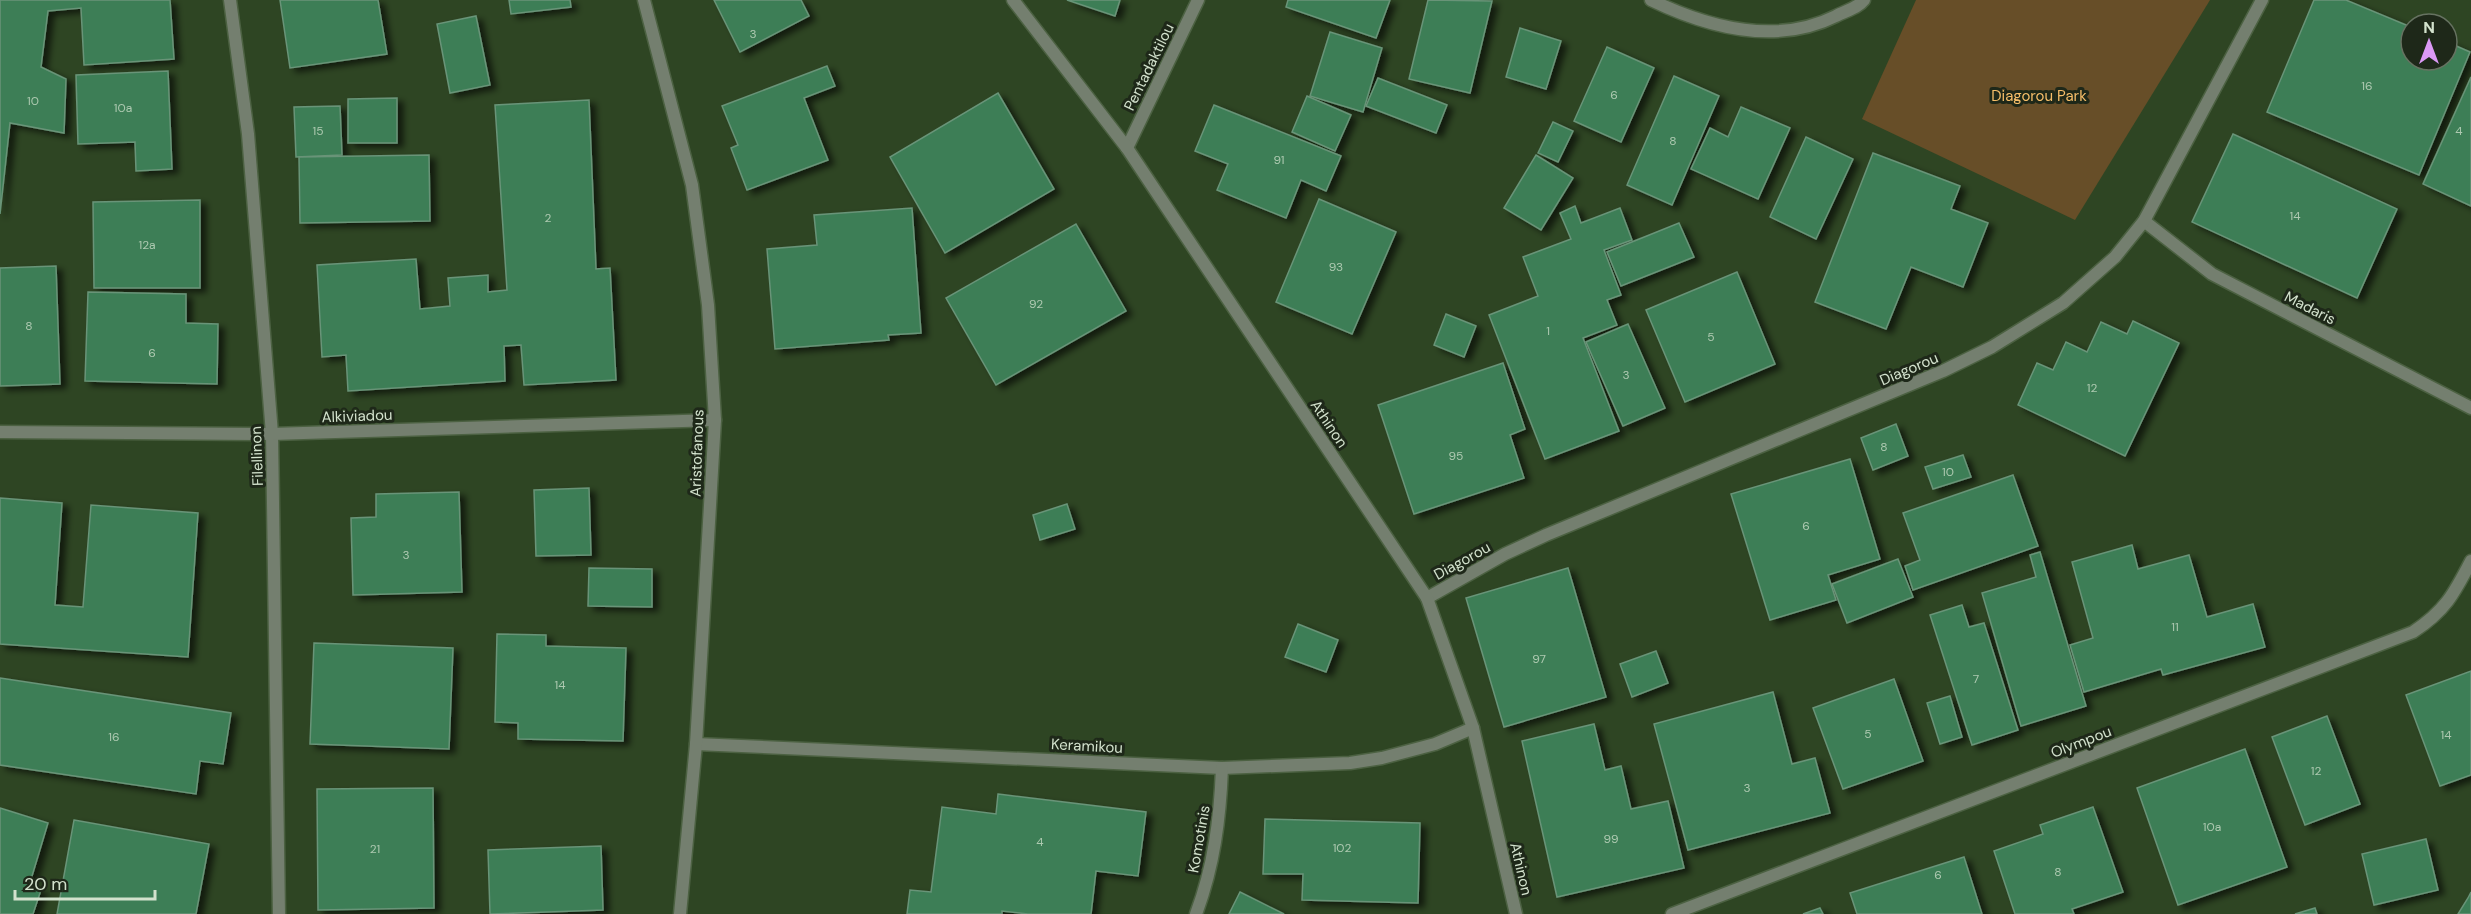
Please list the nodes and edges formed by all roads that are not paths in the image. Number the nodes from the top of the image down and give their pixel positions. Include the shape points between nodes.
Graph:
1 (230, 0) edge
2 (644, 0) edge
3 (1013, 0) edge
4 (1198, 0) edge
5 (1651, 0) edge
6 (1864, 0) edge
7 (2262, 0) edge
8 (1127, 148) junction
9 (2144, 221) junction
10 (2471, 408) edge
11 (715, 420) junction
12 (0, 432) edge
13 (272, 434) junction
14 (2471, 561) edge
15 (1427, 598) junction
16 (1473, 728) junction
17 (696, 744) junction
18 (1222, 768) junction
19 (279, 914) edge
20 (680, 914) edge
21 (1196, 914) edge
22 (1516, 914) edge
23 (1672, 914) edge

1 - 13 street, Filellinon via 248,134
2 - 11 street, Aristofanous via 692,186 708,305
3 - 8 street, Athinon
4 - 8 street, Pentadaktilou
5 - 6 street via 1710,23 1757,33 1815,27
7 - 9 street, Diagorou
8 - 15 street, Athinon
9 - 10 street, Madaris via 2212,274
9 - 15 street, Diagorou via 2115,257 2063,303 1992,347 1943,371 1546,535
11 - 13 street, Alkiviadou
11 - 17 street, Aristofanous
12 - 13 street, Alkiviadou
13 - 19 street, Filellinon
14 - 23 street, Olympou via 2451,600 2413,632
15 - 16 street, Athinon
16 - 18 street, Keramikou via 1435,744 1382,758
16 - 22 street, Athinon
17 - 18 street, Keramikou
17 - 20 street, Aristofanous
18 - 21 street, Komotinis via 1220,820 1211,868

